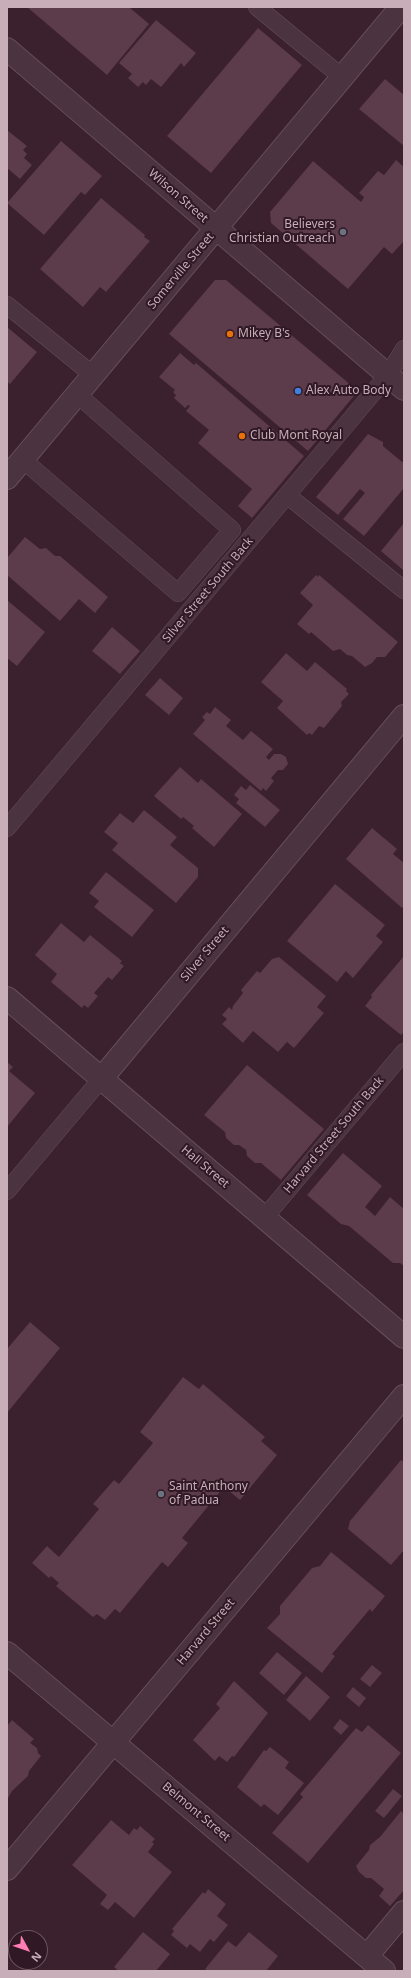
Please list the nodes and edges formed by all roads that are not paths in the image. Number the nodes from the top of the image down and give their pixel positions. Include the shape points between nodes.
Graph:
1 (257, 7) edge
2 (401, 7) edge
3 (7, 49) edge
4 (342, 77) junction
5 (217, 229) junction
6 (7, 305) edge
7 (404, 349) edge
8 (93, 375) junction
9 (396, 382) edge
10 (78, 395) junction
11 (22, 460) junction
12 (7, 478) edge
13 (287, 495) junction
14 (404, 590) edge
15 (404, 716) edge
16 (7, 828) edge
17 (7, 998) edge
18 (404, 1052) edge
19 (102, 1078) junction
20 (7, 1191) edge
21 (264, 1218) junction
22 (404, 1337) edge
23 (404, 1396) edge
24 (7, 1653) edge
25 (113, 1742) junction
26 (7, 1869) edge
27 (404, 1912) edge
28 (367, 1956) junction
29 (384, 1971) edge

1 - 4 lane
2 - 4 street, Somerville Street
3 - 5 street, Wilson Street
4 - 5 street, Somerville Street
5 - 8 street, Somerville Street
5 - 9 street, Wilson Street
6 - 8 lane
7 - 9 lane, Silver Street South Back
8 - 10 street, Somerville Street
9 - 13 lane, Silver Street South Back
10 - 11 street, Somerville Street
10 - 11 lane via 232,530 178,593
11 - 12 street, Somerville Street
13 - 14 lane
13 - 16 lane, Silver Street South Back
15 - 19 street, Silver Street
17 - 19 street, Hall Street
18 - 21 lane, Harvard Street South Back
19 - 20 lane, Silver Street
19 - 21 street, Hall Street
21 - 22 street, Hall Street
23 - 25 street, Harvard Street
24 - 25 street, Belmont Street
25 - 26 street, Harvard Street
25 - 28 street, Belmont Street
27 - 28 street
28 - 29 street, Belmont Street

